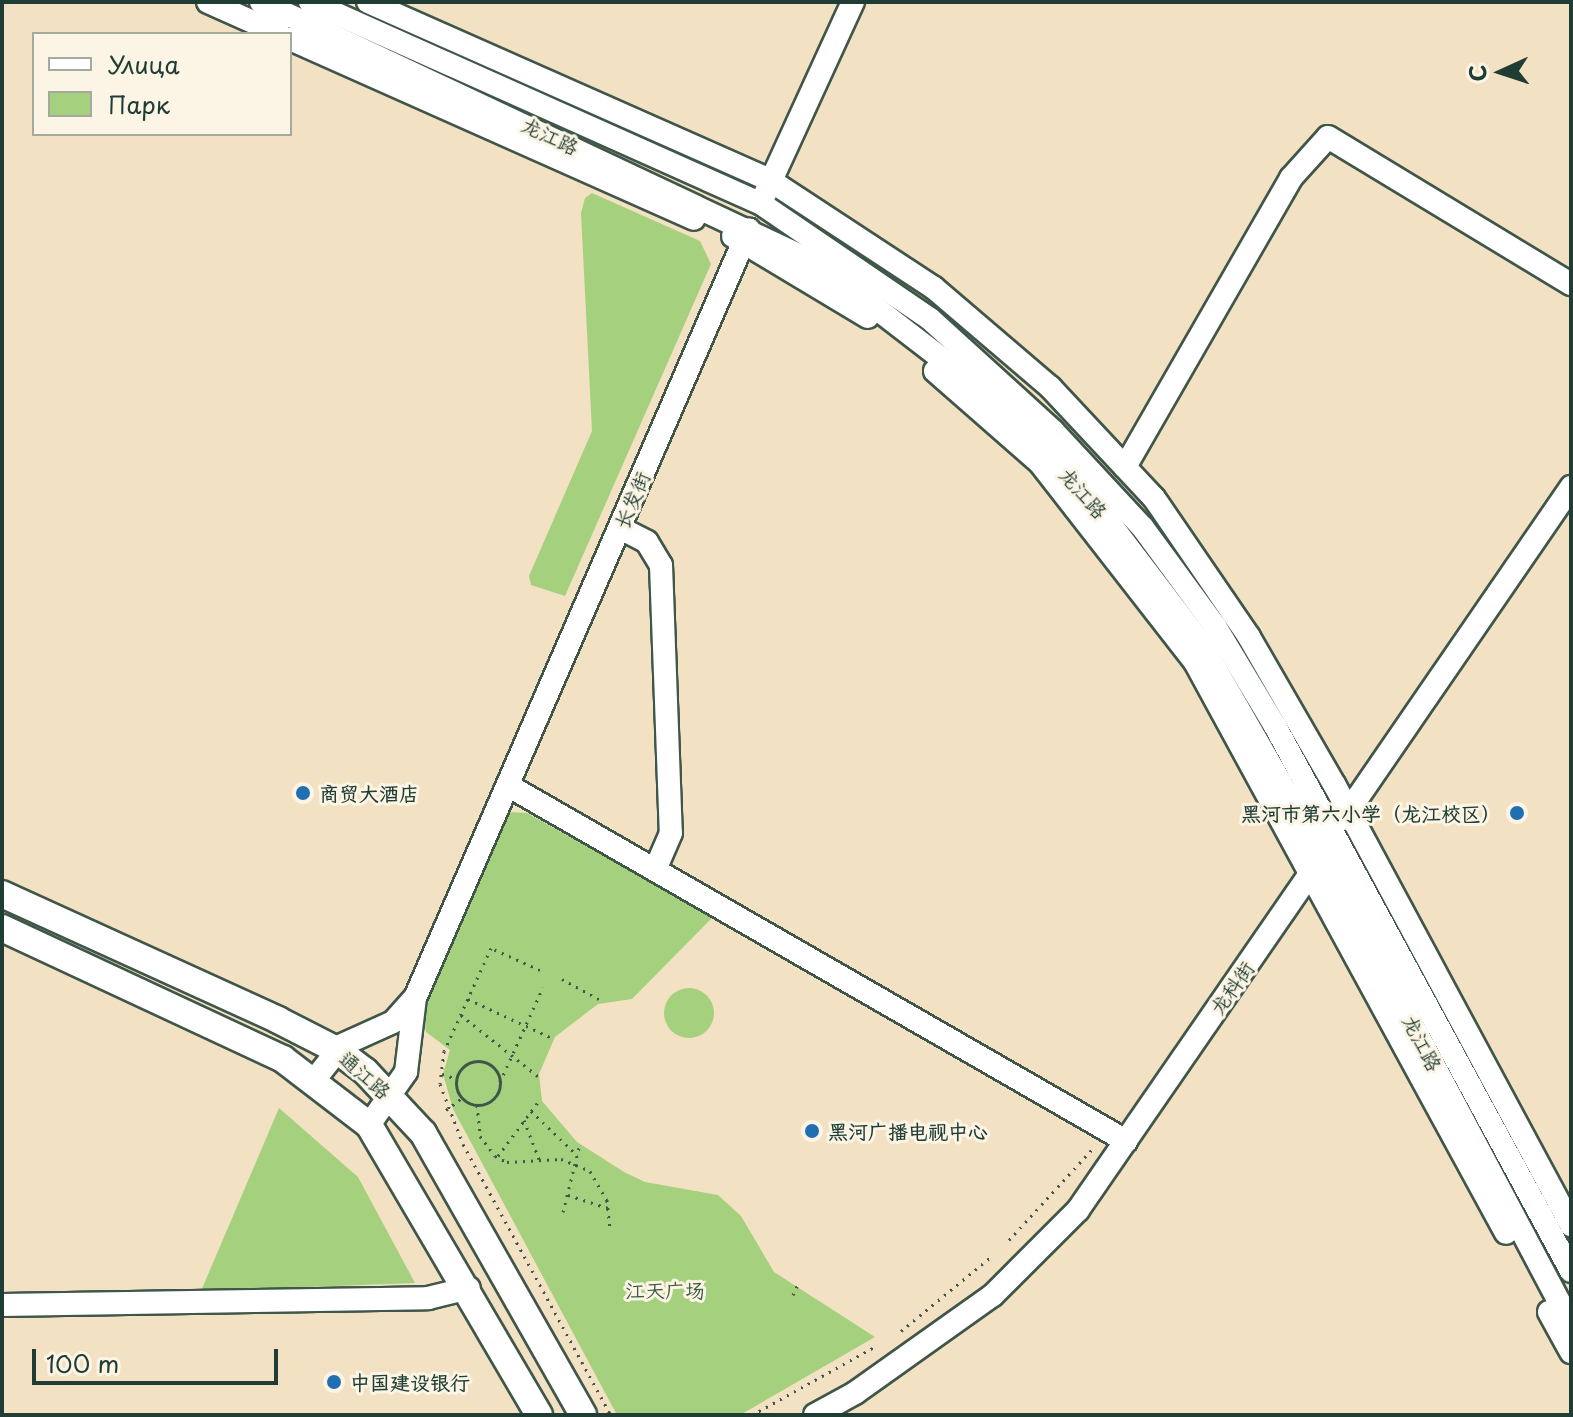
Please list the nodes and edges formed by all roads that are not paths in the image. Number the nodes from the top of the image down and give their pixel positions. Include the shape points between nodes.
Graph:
1 (208, 2) edge
2 (261, 2) edge
3 (310, 2) edge
4 (368, 2) edge
5 (853, 2) edge
6 (276, 32) edge
7 (292, 40) edge
8 (771, 181) junction
9 (760, 203) junction
10 (747, 235) junction
11 (1571, 284) edge
12 (1125, 467) junction
13 (1571, 487) edge
14 (620, 528) junction
15 (509, 786) junction
16 (1348, 809) junction
17 (1328, 845) junction
18 (655, 870) junction
19 (1310, 875) junction
20 (2, 894) edge
21 (2, 928) edge
22 (415, 998) junction
23 (337, 1050) junction
24 (315, 1079) junction
25 (391, 1096) junction
26 (369, 1125) junction
27 (1126, 1141) junction
28 (1571, 1225) edge
29 (1571, 1271) edge
30 (469, 1288) junction
31 (2, 1305) edge
32 (1571, 1324) edge
33 (1571, 1352) edge
34 (539, 1415) edge
35 (583, 1415) edge
36 (815, 1415) edge

1 - 6 street
2 - 10 street, 龙江路
3 - 9 street, 龙江路
4 - 8 street
5 - 8 street, 长发街
7 - 10 street
8 - 9 street, 长发街
8 - 12 street via 934,288 1050,387
9 - 10 street, 长发街
9 - 17 street, 龙江路 via 930,319 1013,391 1143,528 1215,626
10 - 14 street, 长发街
10 - 17 street, 龙江路 via 820,265 994,399 1092,500 1200,642
10 - 19 street via 888,330 1040,463 1195,662
11 - 12 street via 1328,137 1291,178
12 - 16 street via 1154,498 1249,637
13 - 16 street, 龙科街
14 - 15 street, 长发街
14 - 18 street via 647,542 661,565 671,833
15 - 18 street
15 - 22 street, 长发街
16 - 17 street, 龙科街
16 - 28 street
17 - 19 street, 龙科街
17 - 29 street, 龙江路
17 - 32 street, 龙江路
18 - 27 street
19 - 27 street, 龙科街
19 - 33 street
20 - 23 main road, 通江路
21 - 24 main road, 通江路 via 177,1005
22 - 23 street, 长发街 via 393,1022
22 - 25 street, 长发街 via 406,1072
23 - 24 street, 长发街
23 - 25 main road, 通江路
24 - 26 main road, 通江路
25 - 26 street, 长发街
25 - 35 main road, 通江路 via 430,1144
26 - 30 main road, 通江路
27 - 36 street, 龙科街 via 1078,1210 993,1295 855,1393
30 - 31 street via 428,1298
30 - 34 main road, 通江路

